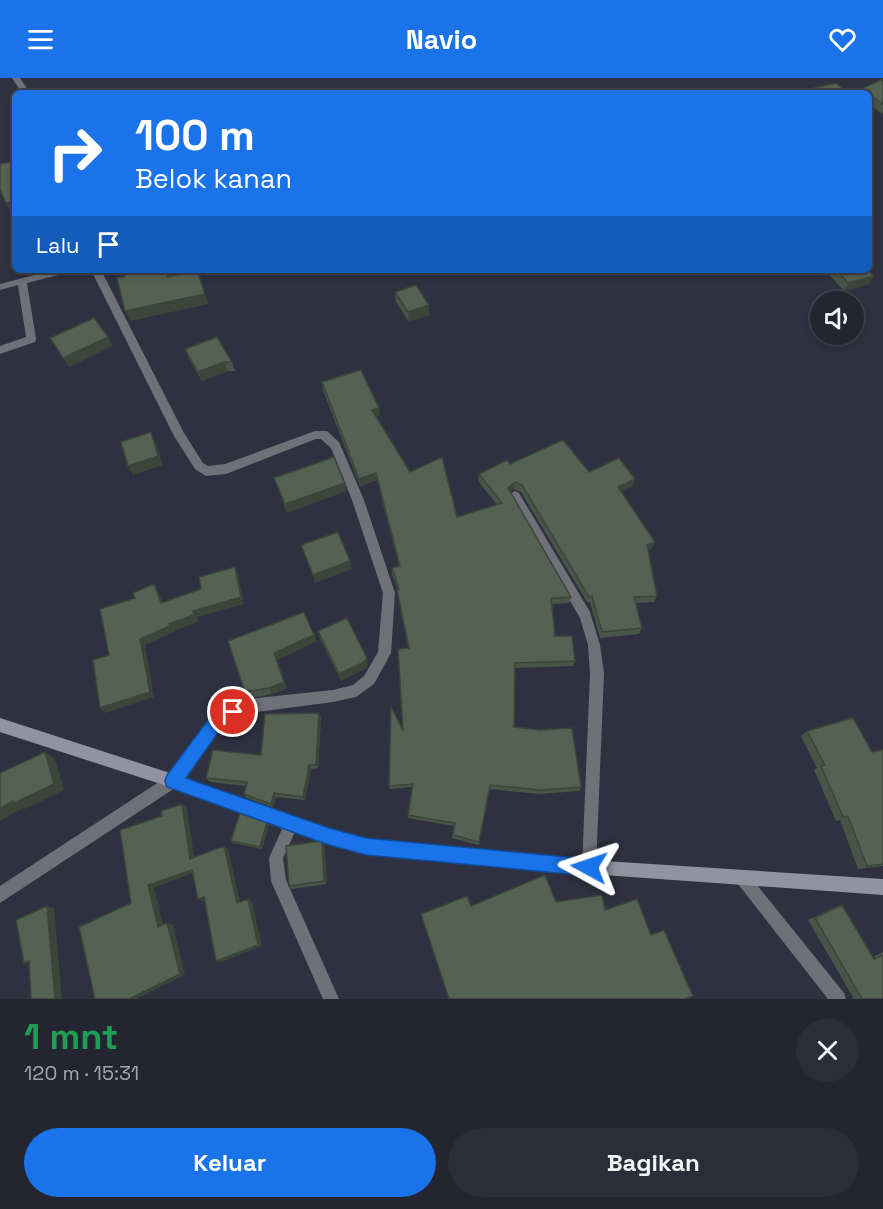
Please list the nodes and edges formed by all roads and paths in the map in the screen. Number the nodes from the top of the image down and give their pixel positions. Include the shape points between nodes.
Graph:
1 (55, 273) edge
2 (98, 273) edge
3 (22, 281) junction
4 (0, 287) edge
5 (0, 350) edge
6 (515, 496) edge
7 (0, 725) edge
8 (173, 781) junction
9 (292, 823) junction
10 (589, 867) junction
11 (742, 879) junction
12 (883, 887) edge
13 (0, 895) edge
14 (331, 999) edge
15 (838, 999) edge

1 - 3 street
2 - 8 street via 180,436 206,471 315,435 330,438 358,500 389,593 384,653 369,680 356,691 233,712 214,726
3 - 4 street
3 - 5 street via 31,339
6 - 10 street via 586,616 594,645 597,673
7 - 8 street
8 - 9 street
8 - 13 street
9 - 10 street via 366,846
9 - 14 street via 276,858 279,881
10 - 11 street
11 - 12 street
11 - 15 street

